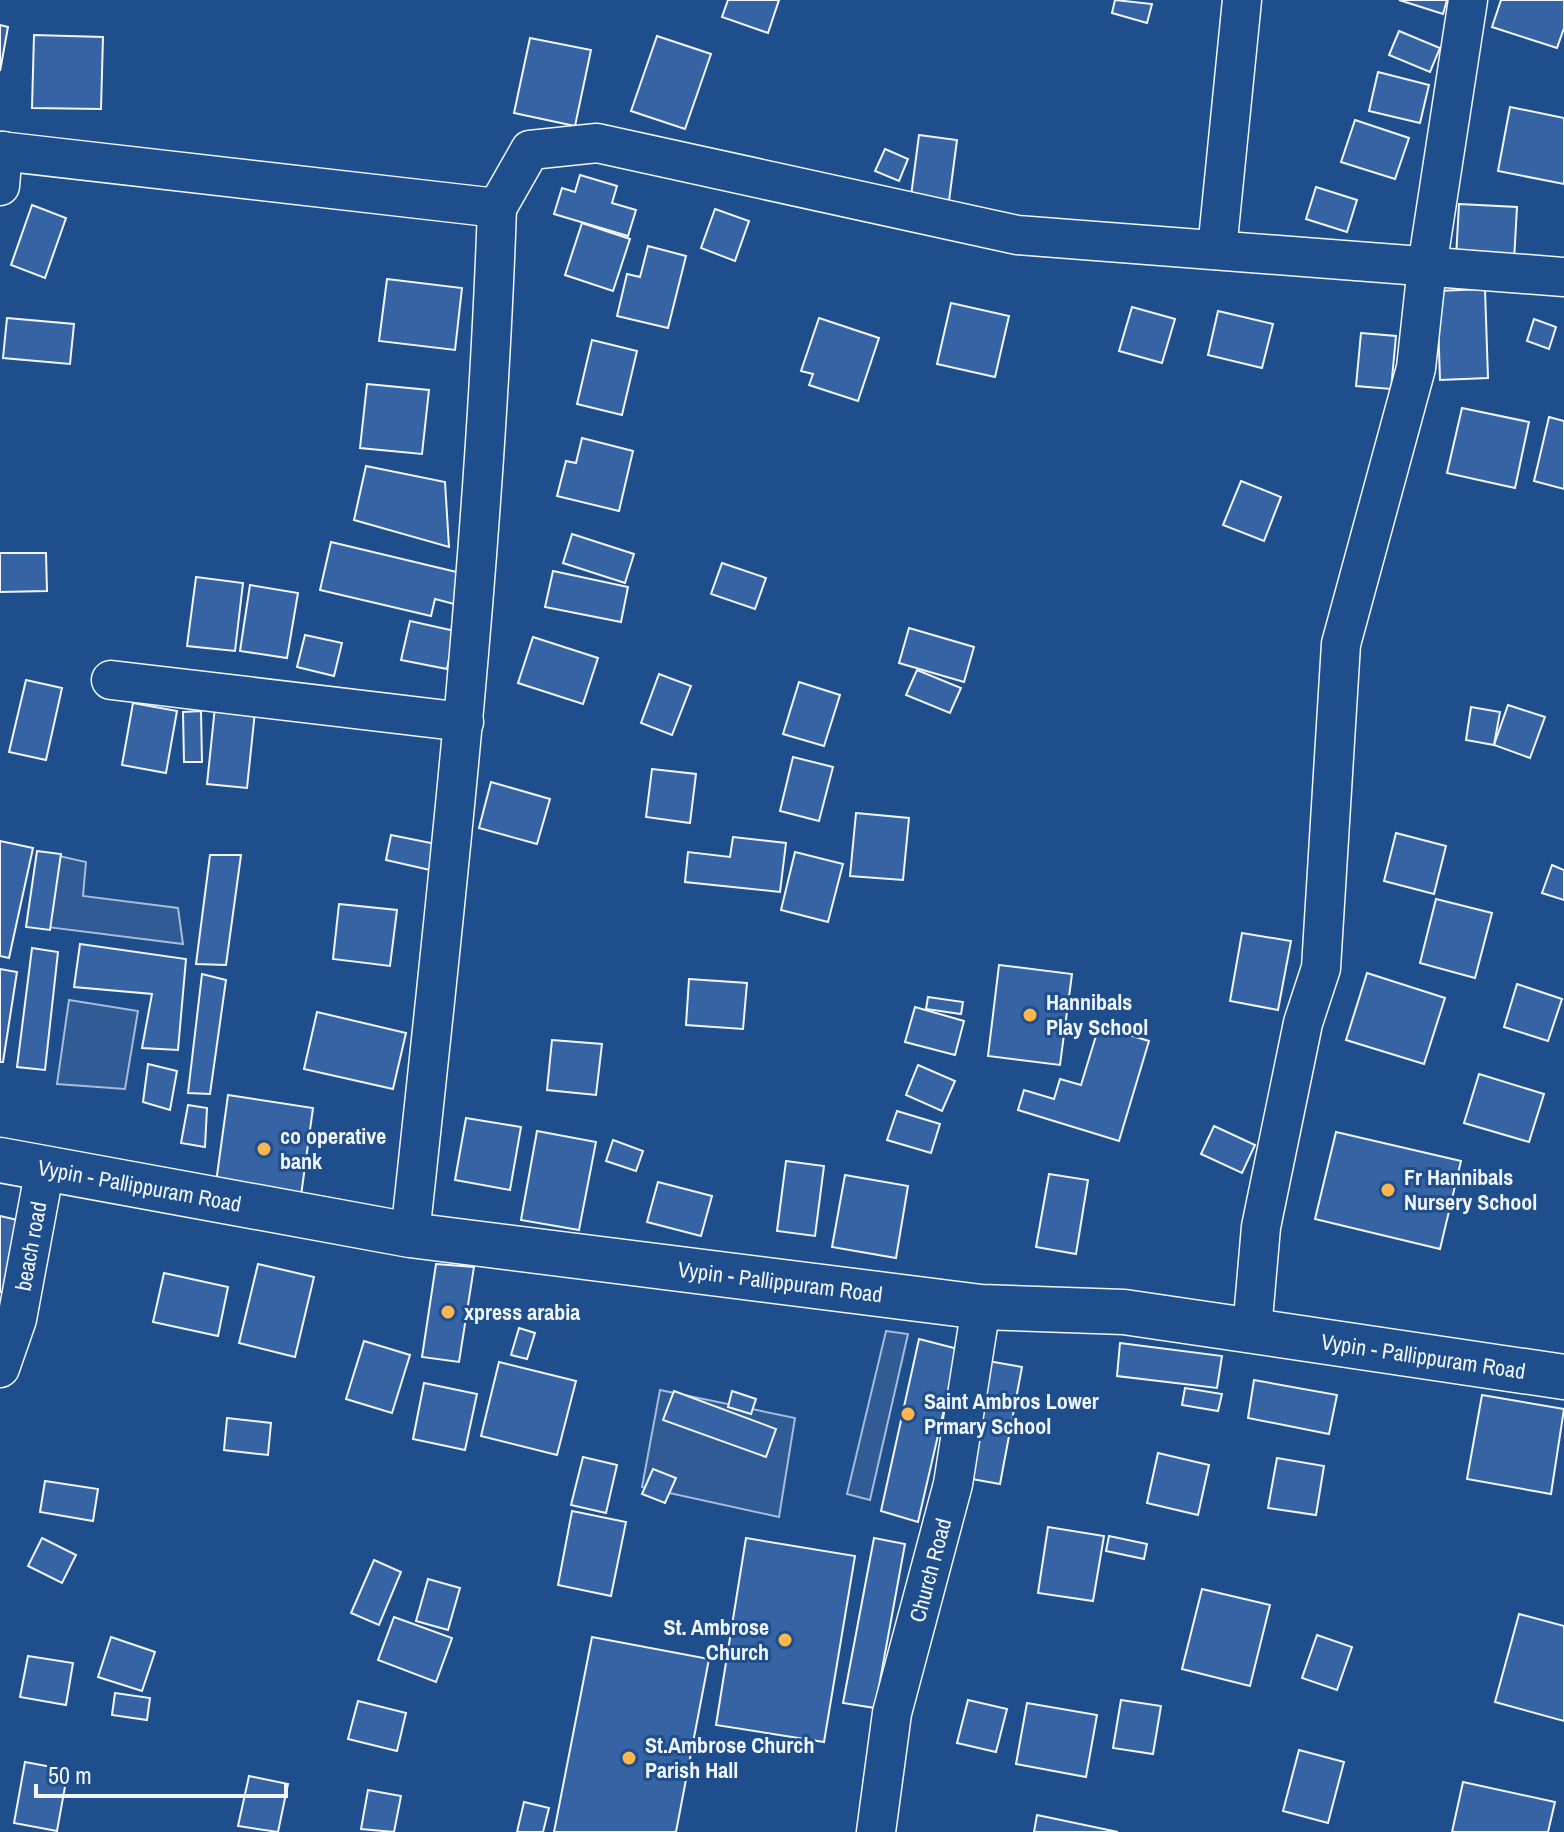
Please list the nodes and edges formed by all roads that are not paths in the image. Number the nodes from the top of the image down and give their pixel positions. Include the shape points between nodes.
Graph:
1 (1242, 0) edge
2 (1468, 0) edge
3 (1, 163) edge
4 (497, 208) junction
5 (1217, 250) junction
6 (1427, 267) junction
7 (1564, 277) edge
8 (111, 680) dead end
9 (464, 722) junction
10 (0, 1160) edge
11 (45, 1168) junction
12 (410, 1235) junction
13 (981, 1307) junction
14 (1252, 1330) junction
15 (0, 1368) edge
16 (1564, 1377) edge
17 (876, 1832) edge

1 - 5 street
2 - 6 street
3 - 4 street
4 - 5 street via 530,150 597,143 1017,235
4 - 9 street via 492,358
5 - 6 street
6 - 7 street
6 - 14 street via 1416,368 1341,644 1321,968 1303,1023 1261,1227
8 - 9 street
9 - 12 street
10 - 11 main road, Vypin - Pallippuram Road
11 - 12 main road, Vypin - Pallippuram Road
11 - 15 street, beach road via 17,1319
12 - 13 main road, Vypin - Pallippuram Road
13 - 14 main road, Vypin - Pallippuram Road via 1124,1312
13 - 17 street, Church Road via 953,1484 892,1713
14 - 16 main road, Vypin - Pallippuram Road

